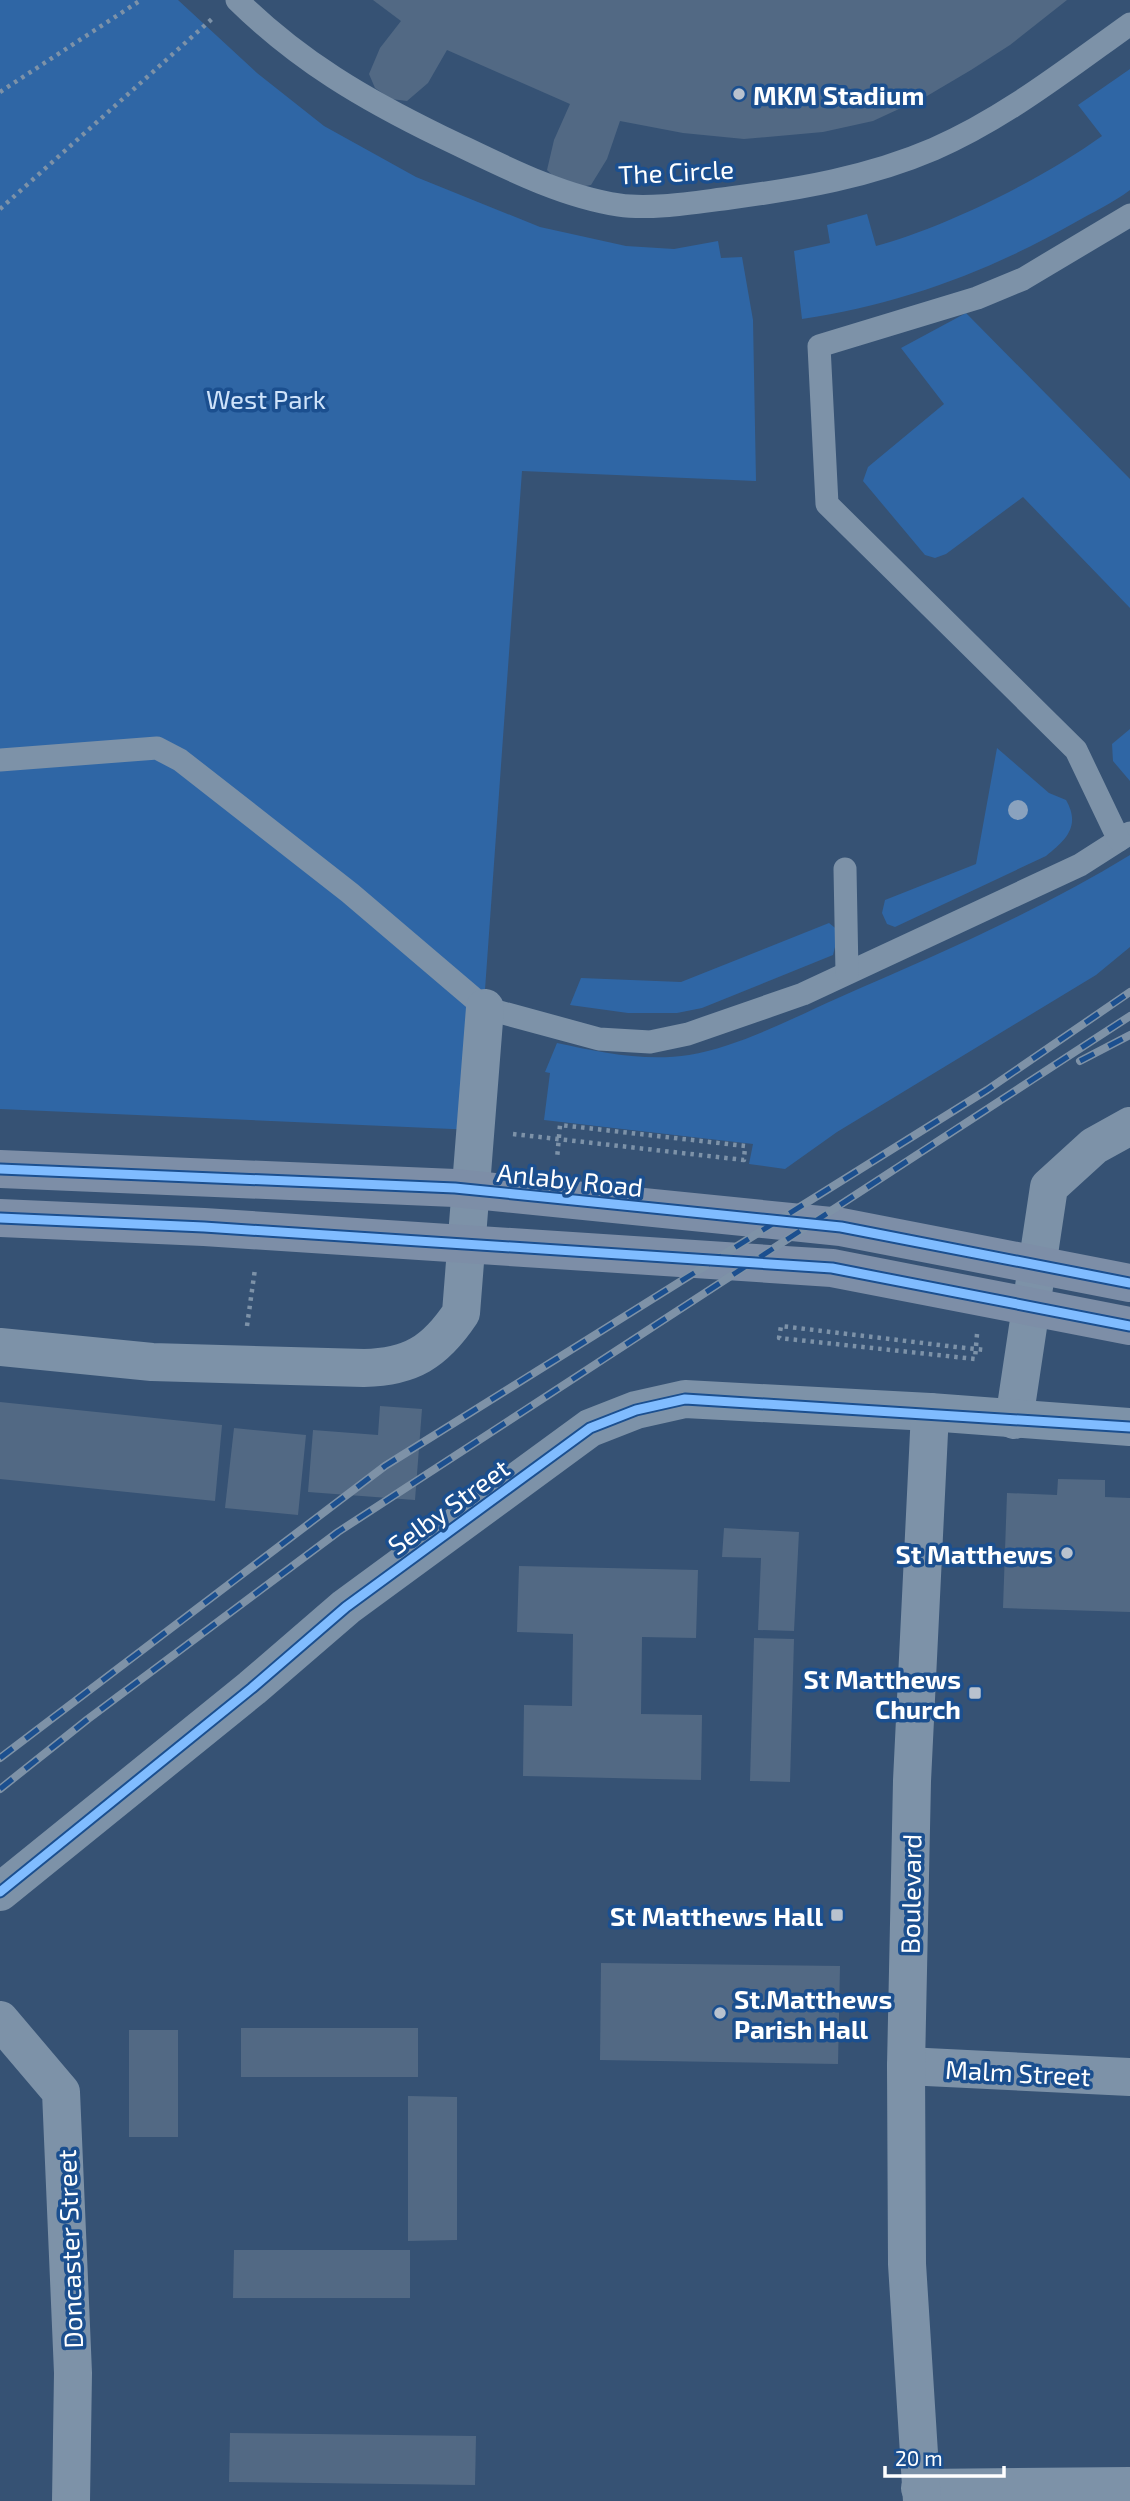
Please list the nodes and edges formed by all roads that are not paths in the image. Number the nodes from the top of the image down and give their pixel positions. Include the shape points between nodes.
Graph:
1 (230, 5) edge
2 (1130, 24) edge
3 (1130, 215) edge
4 (0, 760) edge
5 (1125, 836) edge
6 (845, 869) dead end
7 (847, 973) junction
8 (485, 1008) junction
9 (1130, 1126) edge
10 (0, 1168) edge
11 (0, 1218) edge
12 (1130, 1283) edge
13 (1130, 1326) edge
14 (0, 1348) edge
15 (930, 1412) junction
16 (1014, 1420) junction
17 (1130, 1427) edge
18 (0, 1892) edge
19 (0, 2020) edge
20 (906, 2066) junction
21 (1130, 2077) edge
22 (1130, 2486) edge
23 (921, 2494) edge
24 (71, 2501) edge

1 - 2 lane, The Circle via 324,73 416,124 559,189 620,206 809,188 934,149 999,115
3 - 5 lane via 1023,279 977,298 819,346 827,504 1076,750
4 - 8 lane via 157,748 180,760 349,892
5 - 7 lane via 1080,864
6 - 7 lane
7 - 8 lane via 803,994 650,1042 599,1039
8 - 14 street, Anlaby Road via 461,1313 446,1335 419,1357 395,1367 242,1364 152,1362
9 - 16 street via 1094,1146 1049,1187
10 - 12 main road, Anlaby Road via 455,1188 841,1227
11 - 13 main road via 832,1268
15 - 16 street, Selby Street
15 - 18 street, Selby Street via 685,1399 590,1427 346,1607
15 - 20 street, Boulevard via 912,1781
16 - 17 street
19 - 24 street, Doncaster Street via 61,2092 74,2373
20 - 21 street, Malm Street
20 - 23 street, Boulevard via 908,2264
22 - 23 street

